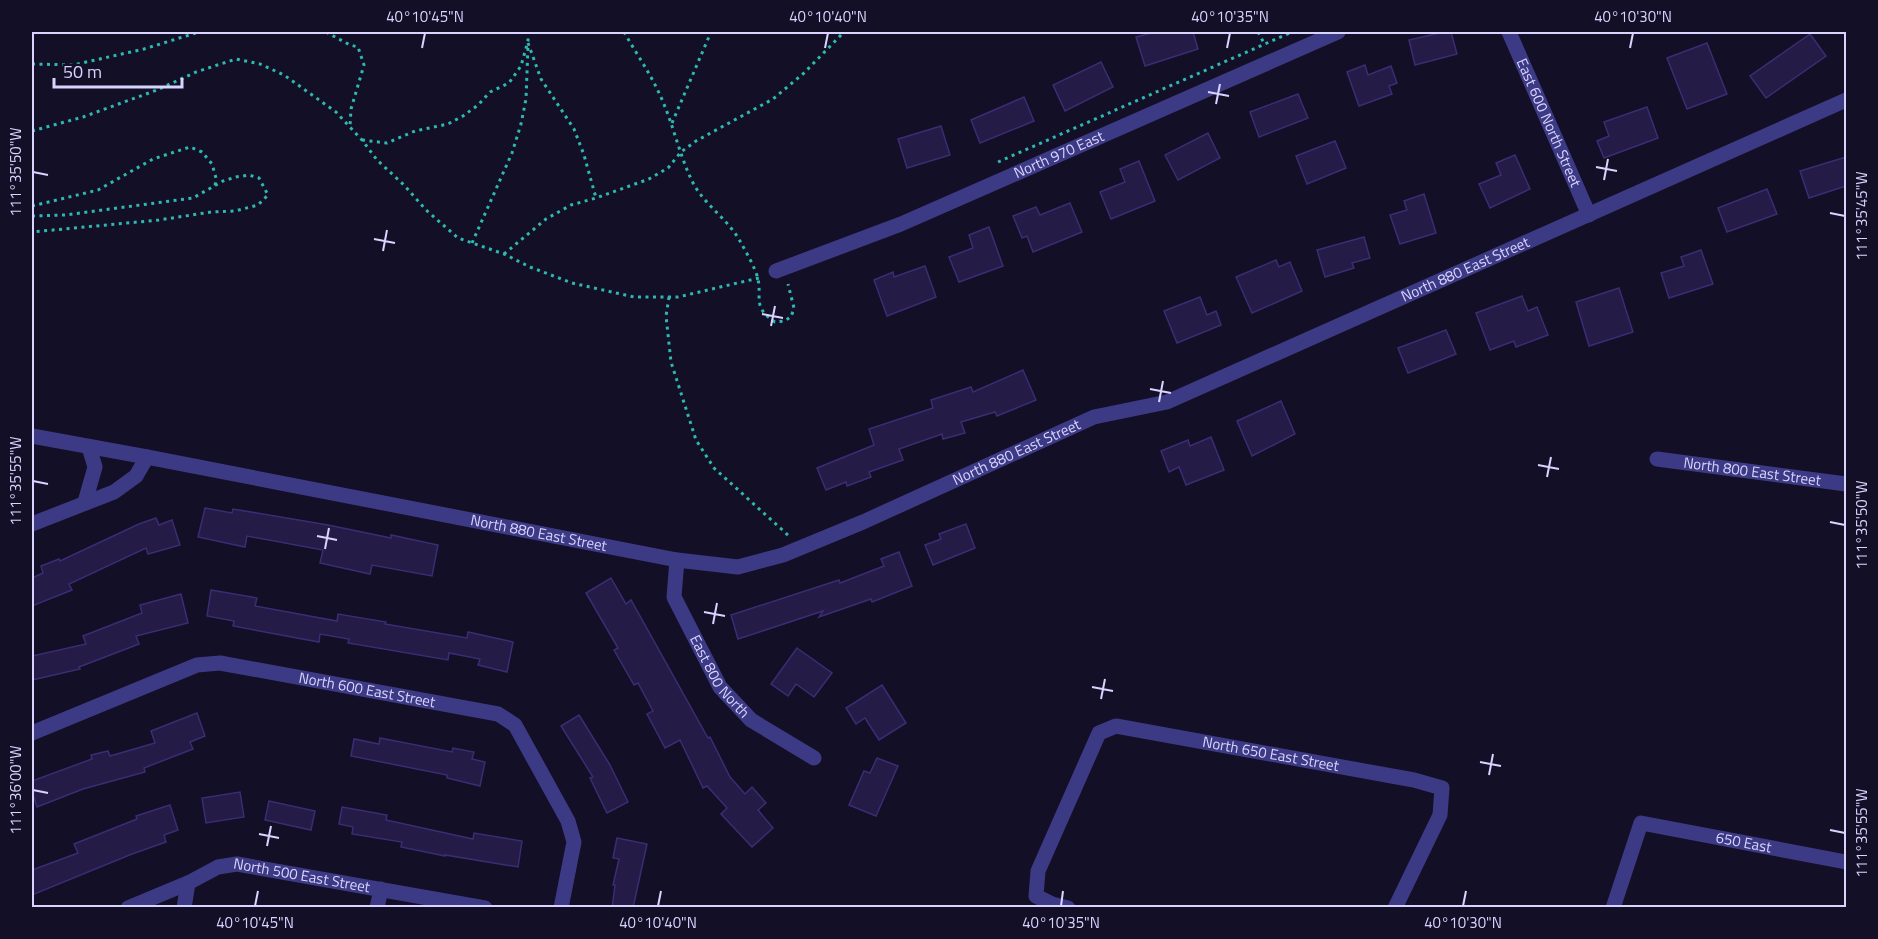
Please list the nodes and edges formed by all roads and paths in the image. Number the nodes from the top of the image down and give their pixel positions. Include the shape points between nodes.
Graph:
1 (199, 32) edge
2 (326, 32) edge
3 (528, 32) edge
4 (624, 32) edge
5 (711, 32) edge
6 (842, 32) edge
7 (1292, 32) edge
8 (1338, 32) edge
9 (1509, 32) edge
10 (528, 41) junction
11 (32, 63) edge
12 (1846, 100) edge
13 (671, 125) junction
14 (350, 126) junction
15 (32, 131) edge
16 (362, 140) junction
17 (681, 152) junction
18 (991, 165) dead end
19 (215, 186) junction
20 (596, 198) junction
21 (32, 206) edge
22 (1588, 215) junction
23 (32, 216) edge
24 (32, 232) edge
25 (472, 243) junction
26 (504, 254) junction
27 (780, 270) junction
28 (758, 279) junction
29 (669, 297) junction
30 (32, 436) edge
31 (89, 447) junction
32 (147, 457) junction
33 (1657, 459) dead end
34 (1846, 484) edge
35 (85, 502) junction
36 (32, 524) edge
37 (801, 547) junction
38 (677, 560) junction
39 (32, 733) edge
40 (814, 758) dead end
41 (1846, 862) edge
42 (188, 883) junction
43 (381, 889) junction
44 (128, 908) edge
45 (184, 908) edge
46 (377, 908) edge
47 (485, 908) edge
48 (561, 908) edge
49 (1068, 908) edge
50 (1395, 908) edge
51 (1612, 908) edge

1 - 11 path via 73,65
2 - 14 path via 358,47 364,65
3 - 10 path
4 - 13 path via 661,96
5 - 13 path
6 - 17 path via 773,99
7 - 18 path
8 - 27 street, North 970 East via 901,224
9 - 22 street, East 600 North Street
10 - 16 path via 521,66 509,83 490,92 463,116 387,143
10 - 20 path via 541,79 574,129
10 - 25 path via 526,99 512,153
12 - 22 street, North 880 East Street
13 - 17 path
14 - 15 path via 284,75 236,59 93,113
14 - 16 path
16 - 25 path via 426,210 458,238
17 - 20 path via 668,168 649,179
17 - 28 path via 692,181 705,201 724,217
19 - 21 path via 212,164 202,152 190,147 153,159 98,190
19 - 23 path via 193,198 176,201
19 - 24 path via 249,175 259,178 268,195 258,205 235,211
20 - 26 path via 571,205 546,219
22 - 37 street, North 880 East Street via 1167,402 1094,417
25 - 26 path
26 - 29 path via 572,283 634,297
27 - 28 path
27 - 28 path via 794,308 791,317 784,321 775,322 762,309
28 - 29 path
29 - 37 path via 666,316 671,362 696,440 714,468
30 - 31 street, North 880 East Street
31 - 32 street, North 880 East Street
31 - 35 street via 94,467
32 - 35 street via 136,476 114,492
32 - 38 street, North 880 East Street
33 - 34 street, North 800 East Street
35 - 36 street
37 - 38 street, North 880 East Street via 738,567
38 - 40 street, East 800 North via 674,597 720,687 751,720
39 - 48 street, North 600 East Street via 197,665 219,663 498,714 515,725 568,821 573,842
41 - 51 street, 650 East via 1641,823
42 - 43 street, North 500 East Street via 218,867 237,864
42 - 44 street, North 500 East Street
42 - 45 street
43 - 46 street
43 - 47 street, North 500 East Street
49 - 50 street, North 650 East Street via 1036,896 1038,871 1099,733 1116,726 1442,788 1440,815

